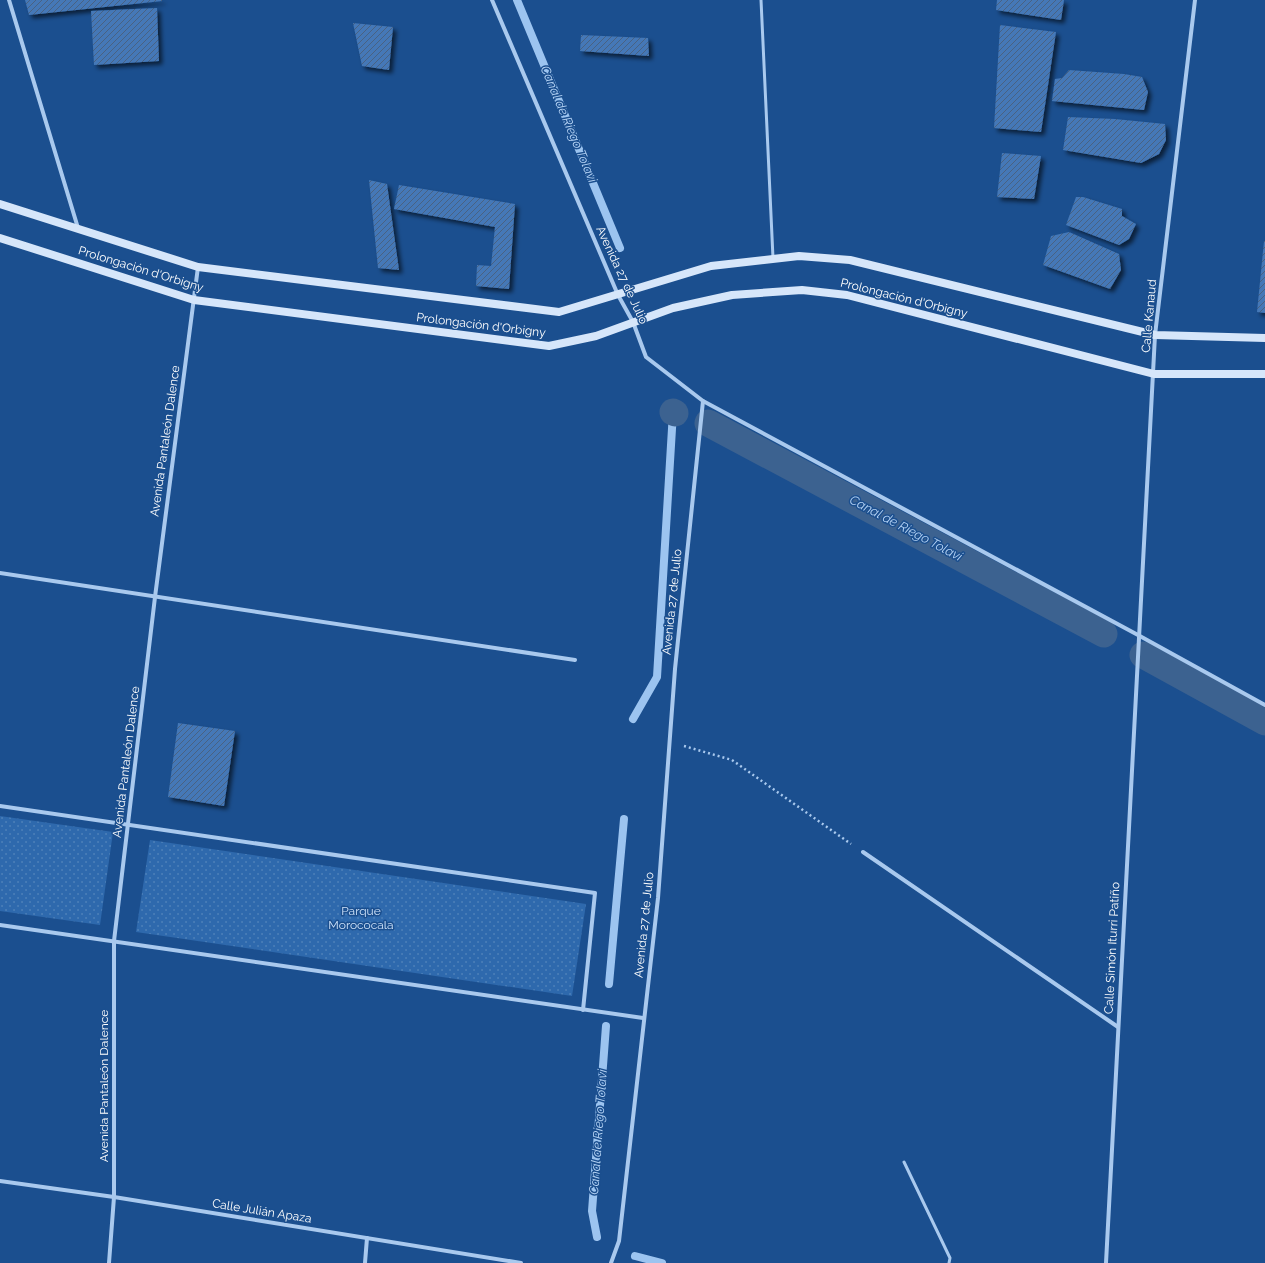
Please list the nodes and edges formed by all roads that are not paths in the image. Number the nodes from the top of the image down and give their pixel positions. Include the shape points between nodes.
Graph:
1 (9, 0) edge
2 (492, 0) edge
3 (761, 0) edge
4 (1195, 0) edge
5 (0, 204) edge
6 (78, 228) junction
7 (0, 238) edge
8 (773, 259) junction
9 (198, 267) junction
10 (618, 295) junction
11 (194, 300) junction
12 (633, 322) junction
13 (1155, 335) junction
14 (1265, 338) edge
15 (1154, 374) junction
16 (1265, 374) edge
17 (703, 401) junction
18 (0, 573) edge
19 (154, 596) junction
20 (1138, 635) junction
21 (575, 660) dead end
22 (1265, 705) edge
23 (0, 806) edge
24 (129, 826) junction
25 (863, 852) road end
26 (0, 925) edge
27 (114, 941) junction
28 (583, 1010) junction
29 (643, 1018) junction
30 (1118, 1027) junction
31 (904, 1162) dead end
32 (0, 1181) edge
33 (114, 1197) junction
34 (367, 1238) junction
35 (109, 1263) edge
36 (365, 1263) edge
37 (520, 1263) edge
38 (611, 1263) edge
39 (949, 1263) edge
40 (1106, 1263) edge

1 - 6 street
2 - 10 street, Avenida 27 de Julio
3 - 8 lane
4 - 13 street, Calle Kanaud
5 - 6 main road, Prolongación d'Orbigny
6 - 9 main road, Prolongación d'Orbigny
7 - 11 main road, Prolongación d'Orbigny
8 - 10 main road, Prolongación d'Orbigny via 711,266
8 - 13 main road, Prolongación d'Orbigny via 799,256 850,260
9 - 10 main road, Prolongación d'Orbigny via 559,312
9 - 11 street, Avenida Pantaleón Dalence
10 - 12 street, Avenida 27 de Julio
11 - 12 main road, Prolongación d'Orbigny via 549,346 596,336
11 - 19 street, Avenida Pantaleón Dalence
12 - 15 main road, Prolongación d'Orbigny via 673,308 732,295 802,290 847,295
12 - 17 street, Avenida 27 de Julio via 646,357
13 - 14 main road, Prolongación d'Orbigny
13 - 15 street, Calle Kanaud
15 - 16 main road, Prolongación d'Orbigny
15 - 20 street, Calle Kanaud
17 - 20 street
17 - 29 street, Avenida 27 de Julio via 675,669 658,898
18 - 19 street
19 - 21 street
19 - 24 street, Avenida Pantaleón Dalence
20 - 22 street
20 - 30 street, Calle Simón Iturri Patiño
23 - 24 street
24 - 27 street, Avenida Pantaleón Dalence
24 - 28 street via 595,893
25 - 30 street
26 - 27 street
27 - 28 street
27 - 33 street, Avenida Pantaleón Dalence
28 - 29 street
29 - 38 street, Avenida 27 de Julio via 619,1241
30 - 40 street, Calle Simón Iturri Patiño
31 - 39 lane via 950,1258
32 - 33 street, Calle Julián Apaza
33 - 34 street, Calle Julián Apaza
33 - 35 street, Avenida Pantaleón Dalence
34 - 36 street
34 - 37 street, Calle Julián Apaza

